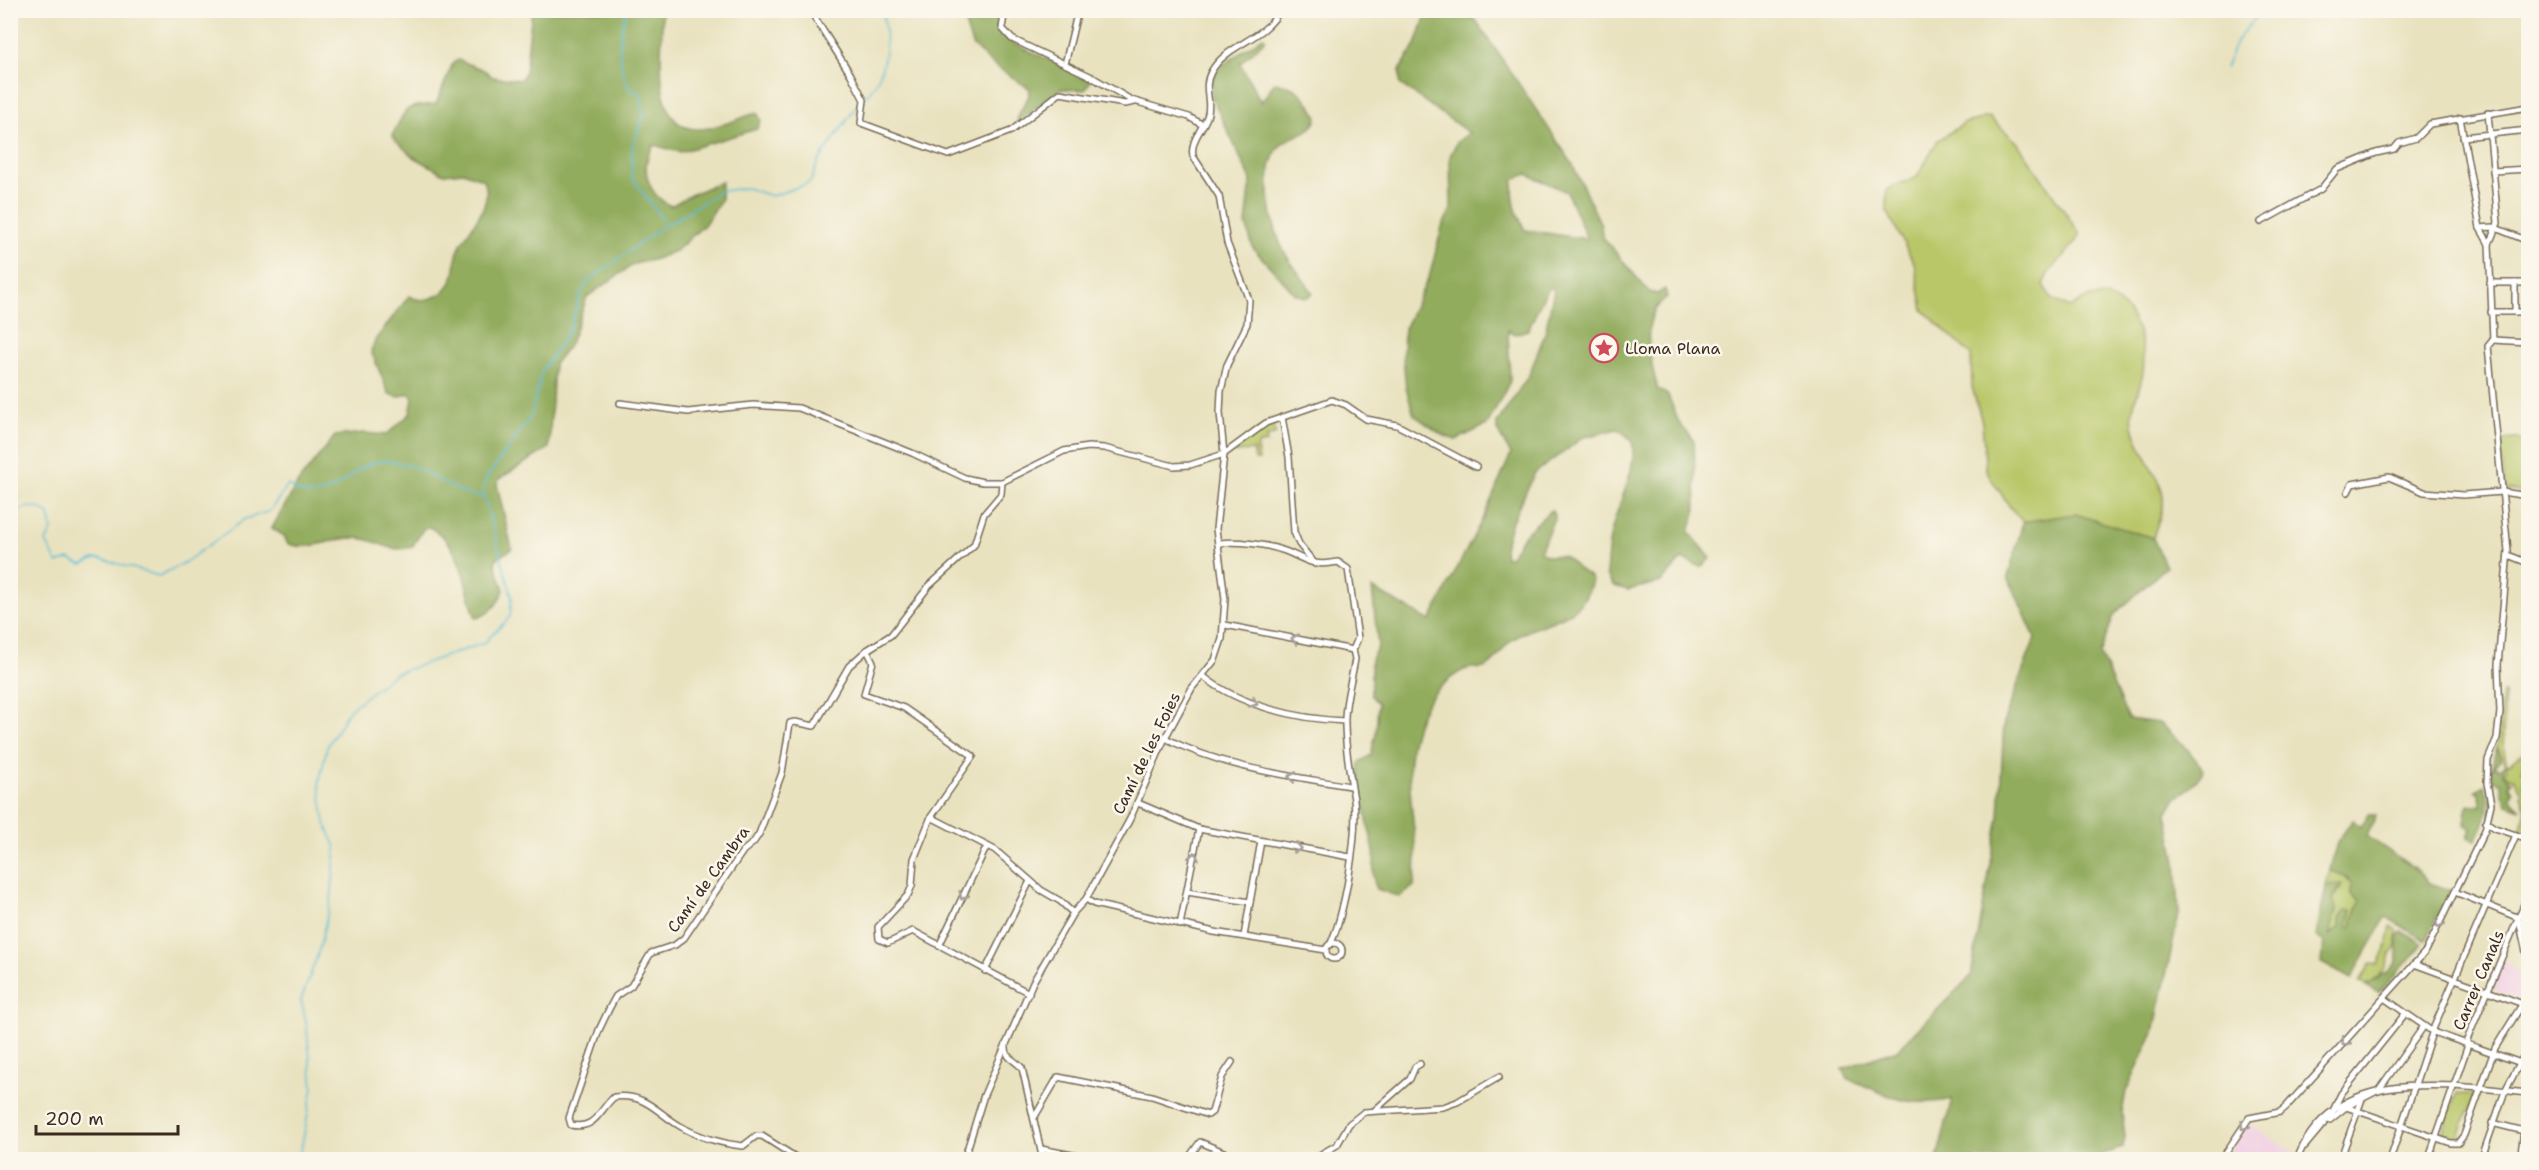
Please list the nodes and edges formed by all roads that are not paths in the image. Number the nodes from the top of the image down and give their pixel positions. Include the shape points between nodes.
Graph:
1 (810, 10) edge
2 (1005, 10) edge
3 (1078, 10) edge
4 (1280, 10) edge
5 (1065, 63) junction
6 (1134, 102) junction
7 (2529, 107) edge
8 (2488, 113) junction
9 (2460, 118) junction
10 (1203, 125) junction
11 (2529, 130) edge
12 (2490, 134) junction
13 (2463, 137) junction
14 (2529, 169) edge
15 (2493, 171) junction
16 (2261, 222) dead end
17 (2482, 230) junction
18 (2495, 230) junction
19 (2529, 241) edge
20 (2489, 244) junction
21 (2490, 283) junction
22 (2515, 283) junction
23 (2529, 283) edge
24 (2491, 312) junction
25 (2515, 312) junction
26 (2529, 312) edge
27 (2493, 340) junction
28 (2529, 342) edge
29 (620, 403) dead end
30 (1282, 417) junction
31 (1224, 454) junction
32 (1476, 466) dead end
33 (1002, 482) junction
34 (2348, 492) dead end
35 (2502, 492) junction
36 (2529, 496) edge
37 (1219, 543) junction
38 (2508, 555) junction
39 (2529, 563) edge
40 (1315, 564) junction
41 (1225, 625) junction
42 (867, 650) junction
43 (1353, 650) junction
44 (1203, 676) junction
45 (1344, 721) junction
46 (1165, 738) junction
47 (1349, 786) junction
48 (1137, 803) junction
49 (931, 817) junction
50 (2486, 822) junction
51 (2495, 828) junction
52 (1199, 829) junction
53 (2483, 834) junction
54 (2516, 835) junction
55 (2529, 839) edge
56 (1261, 841) junction
57 (987, 846) junction
58 (1350, 858) junction
59 (1030, 881) junction
60 (1187, 892) junction
61 (2455, 892) junction
62 (2529, 895) edge
63 (1086, 899) junction
64 (1250, 902) junction
65 (2487, 905) junction
66 (1073, 913) junction
67 (2519, 918) junction
68 (1180, 925) junction
69 (1338, 925) junction
70 (1245, 936) junction
71 (2511, 936) junction
72 (2521, 938) junction
73 (939, 946) junction
74 (1328, 947) junction
75 (1340, 947) junction
76 (2529, 961) edge
77 (2414, 964) junction
78 (985, 971) junction
79 (2455, 979) junction
80 (2488, 991) junction
81 (1029, 993) junction
82 (2529, 994) edge
83 (2384, 998) junction
84 (2523, 1004) junction
85 (2405, 1014) junction
86 (2424, 1026) junction
87 (2433, 1032) junction
88 (1005, 1043) junction
89 (2466, 1043) junction
90 (2529, 1048) edge
91 (2493, 1052) junction
92 (1232, 1062) dead end
93 (2521, 1062) junction
94 (1420, 1064) dead end
95 (1498, 1077) dead end
96 (2416, 1085) junction
97 (2453, 1087) junction
98 (2480, 1089) junction
99 (2378, 1091) junction
100 (2505, 1091) junction
101 (2528, 1093) edge
102 (2339, 1097) junction
103 (2362, 1098) junction
104 (2345, 1105) junction
105 (2333, 1109) junction
106 (1375, 1110) junction
107 (2358, 1111) junction
108 (1034, 1118) junction
109 (2492, 1123) junction
110 (2402, 1126) junction
111 (2436, 1138) junction
112 (1041, 1149) junction
113 (1226, 1153) dead end
114 (800, 1160) edge
115 (964, 1160) edge
116 (1043, 1160) edge
117 (1098, 1160) edge
118 (1187, 1160) edge
119 (1320, 1160) edge
120 (2221, 1160) edge
121 (2298, 1160) edge
122 (2340, 1160) edge
123 (2390, 1160) edge
124 (2428, 1160) edge
125 (2481, 1160) edge
126 (2520, 1160) edge

1 - 6 street via 863,98 861,123 948,155 1011,131 1058,93 1125,104
2 - 5 street via 1002,28 1008,37
3 - 5 street
4 - 10 street via 1269,27 1223,58 1210,72 1206,87 1208,113
5 - 6 street
6 - 10 street via 1189,117
7 - 8 street
8 - 9 street
8 - 12 street
9 - 13 street
9 - 16 street via 2430,124 2416,138 2399,143 2394,149 2346,163 2321,189
10 - 31 street, Camí de les Foies via 1192,152 1219,196 1227,243 1249,300 1248,324 1222,383
11 - 12 street
12 - 13 street
12 - 15 street
13 - 17 street
14 - 15 street
15 - 18 street
17 - 18 street
17 - 20 street
18 - 19 street
18 - 20 street
20 - 21 street
21 - 22 street
21 - 24 street
22 - 23 street
22 - 25 street
24 - 25 street
24 - 27 street
25 - 26 street
27 - 28 street
27 - 35 street via 2488,346
29 - 33 street via 688,412 753,405 799,408 965,478
30 - 31 street via 1260,426
30 - 32 street via 1324,401 1339,401 1361,417 1397,425
30 - 40 street via 1294,532
31 - 33 street via 1190,465 1174,465 1104,448 1074,448
31 - 37 street, Camí de les Foies via 1216,524
33 - 42 street, Camí de Cambra via 1001,494 984,514 974,545 929,586 891,635
34 - 35 street via 2352,484 2389,477 2424,492
35 - 36 street
35 - 38 street
37 - 40 street via 1282,550
37 - 41 street, Camí de les Foies
38 - 39 street
38 - 50 street via 2498,665 2500,712 2497,738 2488,760 2491,804
40 - 43 street via 1338,562 1348,569 1358,638
43 -> 41 street
41 - 44 street, Camí de les Foies via 1218,653
42 - 49 street via 873,662 864,694 904,708 973,756
42 - 114 street, Camí de Cambra via 849,666 814,726 790,723 782,773 753,843 743,851 684,938 651,953 631,986 616,996 599,1030 568,1122 586,1125 599,1118 614,1097 633,1097 657,1107 678,1125 698,1135 743,1146 762,1136
43 - 45 street via 1355,659
44 -> 45 street via 1283,714
44 - 46 street, Camí de les Foies via 1192,688
45 - 47 street
47 -> 46 street via 1227,764
46 - 48 street, Camí de les Foies
47 - 58 street via 1354,800
48 - 52 street
48 - 63 street, Camí de les Foies
49 - 57 street
49 - 73 street via 914,859 908,895 883,920 877,934 882,942 888,943 913,932
50 - 51 street
50 - 53 street
51 - 53 street
51 - 54 street
52 - 56 street
60 -> 52 street
53 - 61 street
54 - 55 street
54 - 65 street
56 -> 58 street
56 - 64 street
57 - 59 street
57 -> 73 street
58 - 69 street
59 - 66 street
59 - 78 street
60 - 64 street
60 - 68 street
61 - 65 street
61 -> 77 street via 2428,947
62 - 67 street, Carrer Canals
63 - 66 street, Camí de les Foies
63 - 68 street
64 - 70 street
65 - 67 street
65 - 79 street
66 - 81 street, Camí de les Foies
67 - 71 street, Carrer Canals
67 - 72 street
68 - 70 street
69 - 74 street
69 - 75 street
70 - 74 street
71 - 72 street
71 - 80 street, Carrer Canals
72 - 76 street
73 - 78 street
74 - 75 street
74 - 75 street via 1329,957 1336,958
77 - 79 street
77 - 83 street
78 - 81 street
79 - 80 street
79 - 87 street
80 - 84 street
80 - 89 street, Carrer Canals
81 - 88 street, Camí de les Foies
82 - 84 street
83 - 85 street
83 -> 120 street via 2280,1112 2249,1118
84 - 91 street
85 - 86 street
85 - 102 street
86 - 87 street
86 - 99 street
87 - 89 street
87 - 96 street
88 - 108 street via 1009,1059 1022,1068
88 - 115 street, Camí de les Foies
89 - 91 street
89 - 97 street, Carrer Canals
90 - 93 street
91 - 93 street
91 - 98 street
92 - 108 street via 1222,1077 1210,1114 1152,1096 1058,1077
93 - 100 street
94 - 106 street via 1410,1079
95 - 106 street via 1443,1107
96 - 97 street
96 - 99 street
96 - 110 street
97 - 98 street
97 - 111 street, Carrer Canals
98 - 100 street
98 - 111 street via 2458,1143
99 - 103 street
99 - 104 street
100 - 101 street
100 - 109 street
102 - 104 street
102 - 105 street
103 - 104 street
103 - 107 street
104 - 105 street
104 - 107 street
104 - 121 street
105 - 121 street via 2307,1137
106 - 119 street via 1349,1124 1340,1141 1321,1154
107 - 110 street
107 - 122 street
108 - 112 street
109 - 125 street
109 - 126 street via 2524,1131
110 - 111 street
110 - 123 street
111 - 124 street, Carrer Canals
112 - 116 street
112 - 117 street
113 - 118 street via 1200,1142

